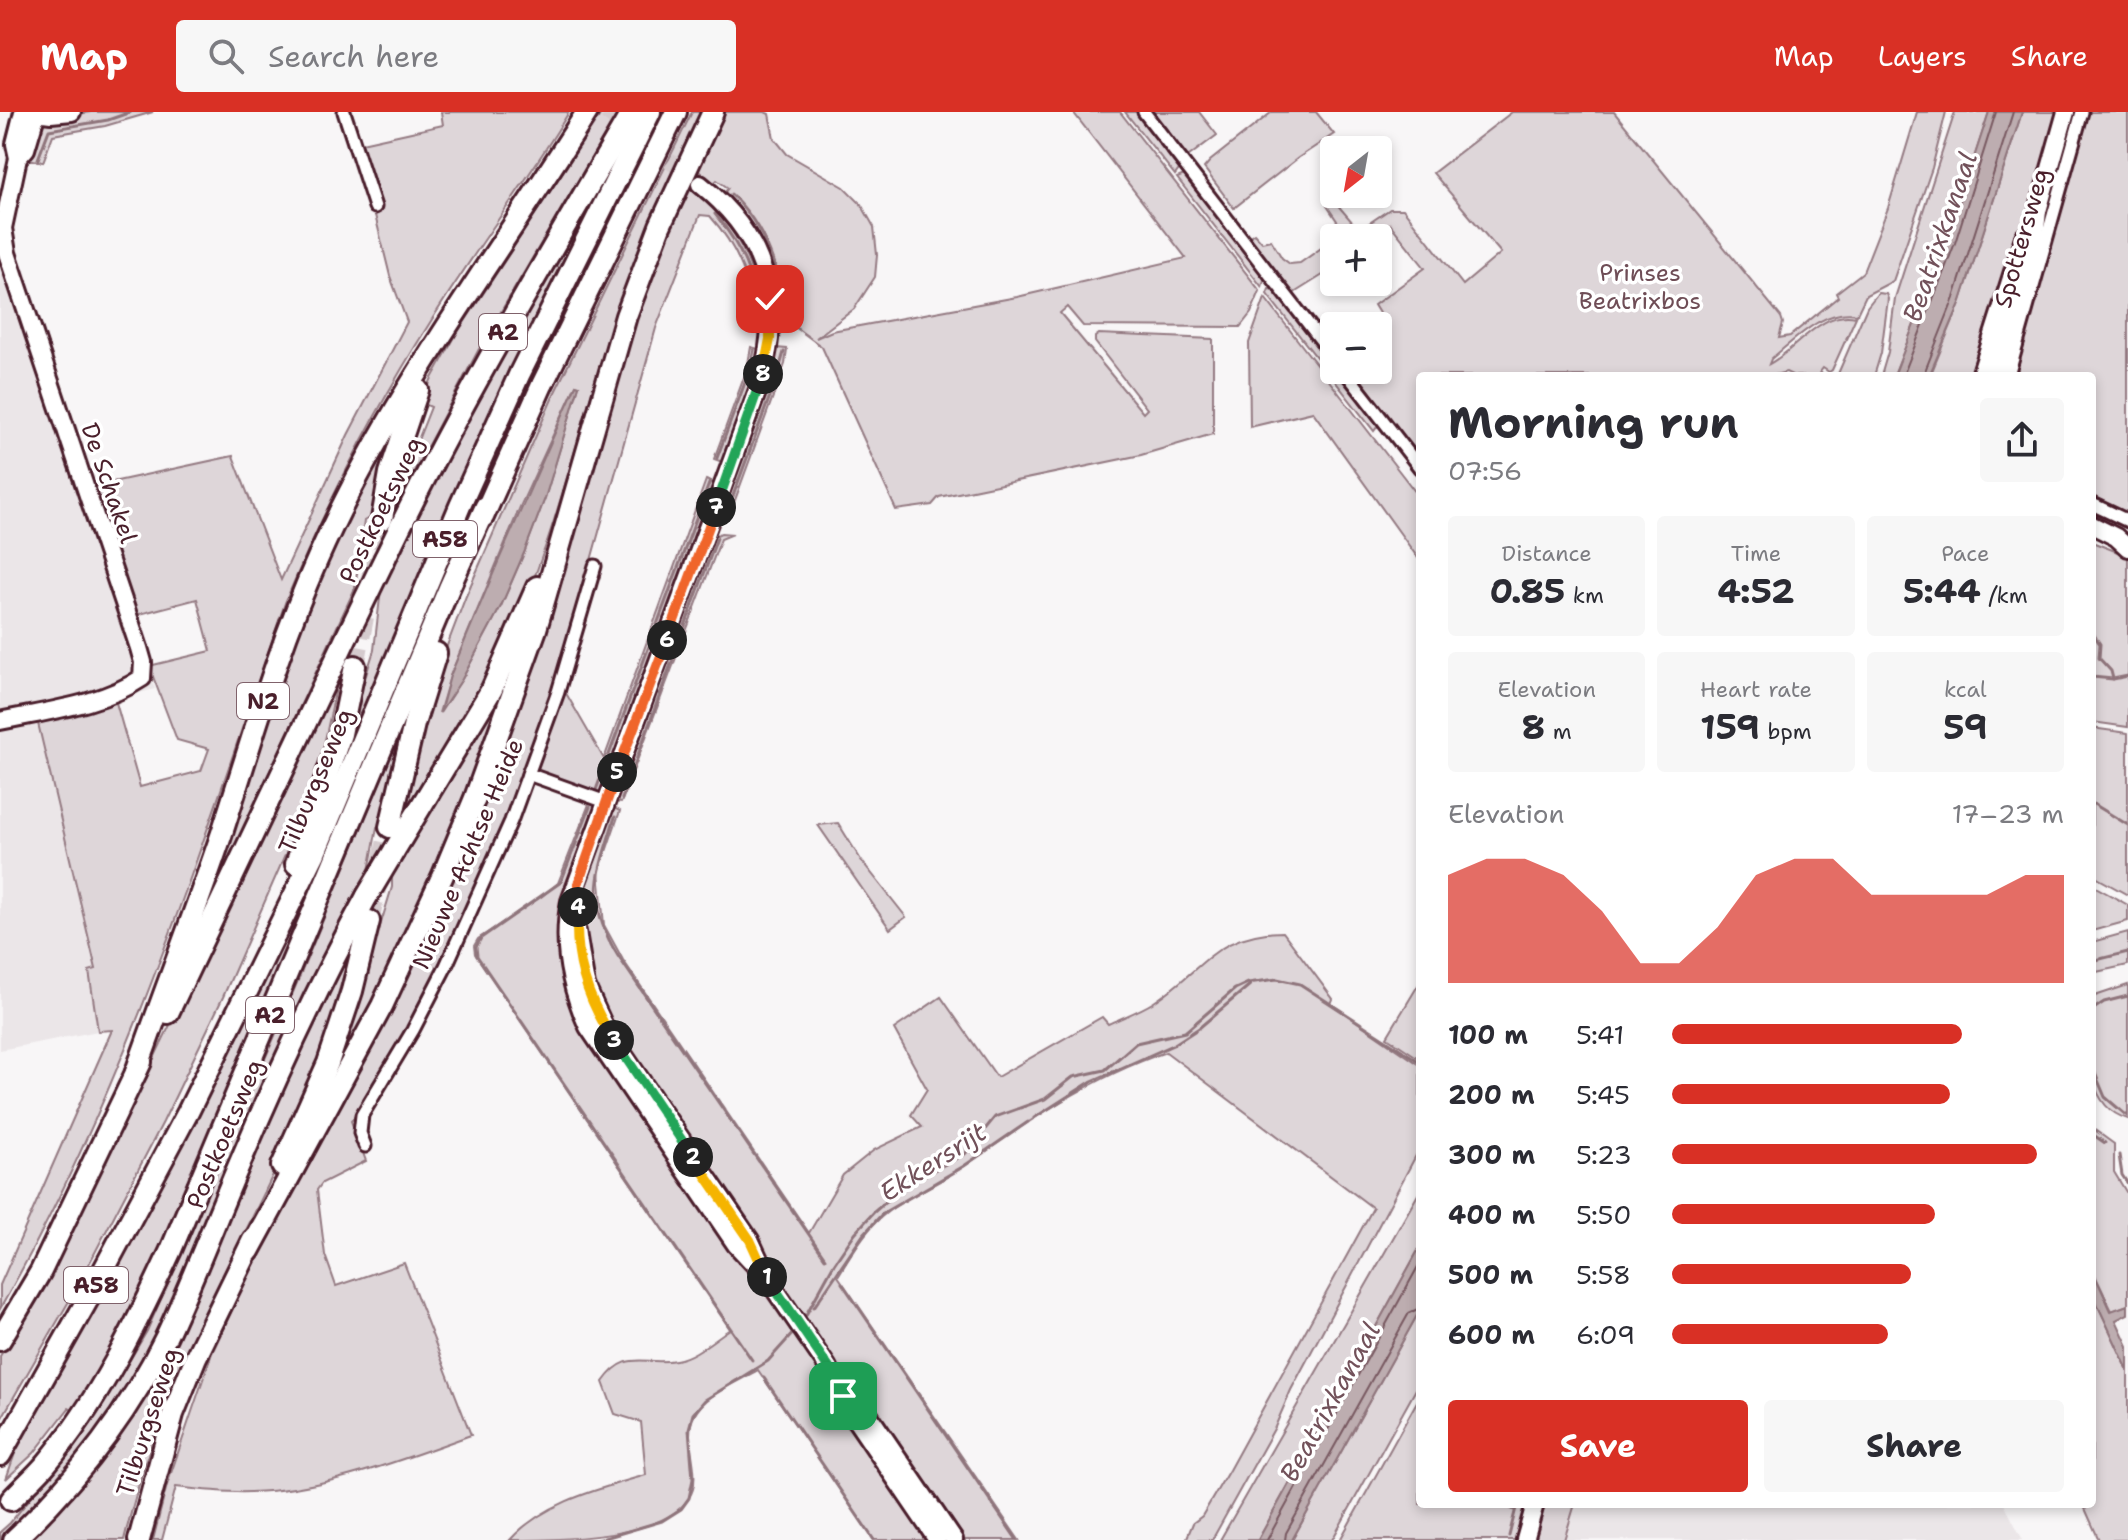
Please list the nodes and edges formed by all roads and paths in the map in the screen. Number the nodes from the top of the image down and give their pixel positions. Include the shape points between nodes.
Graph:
1 (23, 112) edge
2 (36, 112) edge
3 (72, 112) edge
4 (344, 112) edge
5 (587, 112) edge
6 (632, 112) edge
7 (650, 112) edge
8 (676, 112) edge
9 (713, 112) edge
10 (1144, 112) edge
11 (2066, 112) edge
12 (2082, 112) edge
13 (18, 158) junction
14 (700, 184) tunnel mouth
15 (375, 207) dead end
16 (2038, 211) junction
17 (1320, 339) edge
18 (434, 349) junction
19 (1981, 372) edge
20 (1996, 372) edge
21 (2009, 372) edge
22 (1355, 384) edge
23 (1416, 463) edge
24 (486, 506) junction
25 (2096, 506) edge
26 (568, 517) junction
27 (382, 519) tunnel mouth
28 (2128, 521) edge
29 (2096, 527) edge
30 (2096, 539) edge
31 (2128, 549) edge
32 (595, 566) dead end
33 (355, 666) tunnel mouth
34 (0, 721) edge
35 (528, 774) junction
36 (606, 802) junction
37 (390, 827) tunnel mouth
38 (369, 921) tunnel mouth
39 (255, 973) junction
40 (136, 1072) junction
41 (365, 1146) dead end
42 (249, 1251) junction
43 (0, 1340) edge
44 (832, 1373) junction
45 (0, 1455) edge
46 (11, 1500) dead end
47 (1534, 1508) edge
48 (14, 1540) edge
49 (139, 1540) edge
50 (937, 1540) edge
51 (954, 1540) edge
52 (1525, 1540) edge

1 - 13 street, De Schakel via 15,144
2 - 3 street
2 - 13 street, De Schakel via 26,149
4 - 15 street
5 - 18 highway, N2
6 - 40 highway, Postkoetsweg / A2, bridge via 421,484
7 - 39 highway, Tilburgseweg / A58 via 508,399 315,853
8 - 24 highway, A2
9 - 26 highway via 660,226 626,316
10 - 17 street
11 - 16 street, Spottersweg
12 - 21 street, Spottersweg
13 - 34 street, De Schakel via 3,228 7,253 144,672 133,685 85,702
14 - 36 street via 740,223 761,260 770,299 770,339 760,384
16 - 19 street, Spottersweg via 2026,232
16 - 20 street, Spottersweg
18 - 27 highway via 394,459
18 - 40 highway, Postkoetsweg / N2 via 367,457 302,595
22 - 23 street
24 - 37 highway, A58 via 414,724
24 - 46 highway, Postkoetsweg / A2 via 136,1326 87,1409
25 - 28 street
26 - 42 highway via 512,700 443,875 382,1006
26 - 48 highway, Postkoetsweg, bridge via 492,689 367,896 301,1023 151,1365 69,1484
29 - 31 street
30 - 31 street
32 - 35 street, Nieuwe Achtse Heide
33 - 39 highway, A2 via 341,734
35 - 36 street
35 - 41 street, Nieuwe Achtse Heide via 446,966 362,1115
36 - 44 street via 578,884 577,942 594,1006
38 - 42 highway, Tilburgseweg via 328,1063
39 - 45 highway, Tilburgseweg / A58 via 174,1139
40 - 43 highway, Postkoetsweg / A2 via 41,1271
42 - 49 highway, Tilburgseweg via 173,1414
44 - 50 street via 850,1412
44 - 51 street via 862,1405
47 - 52 street

